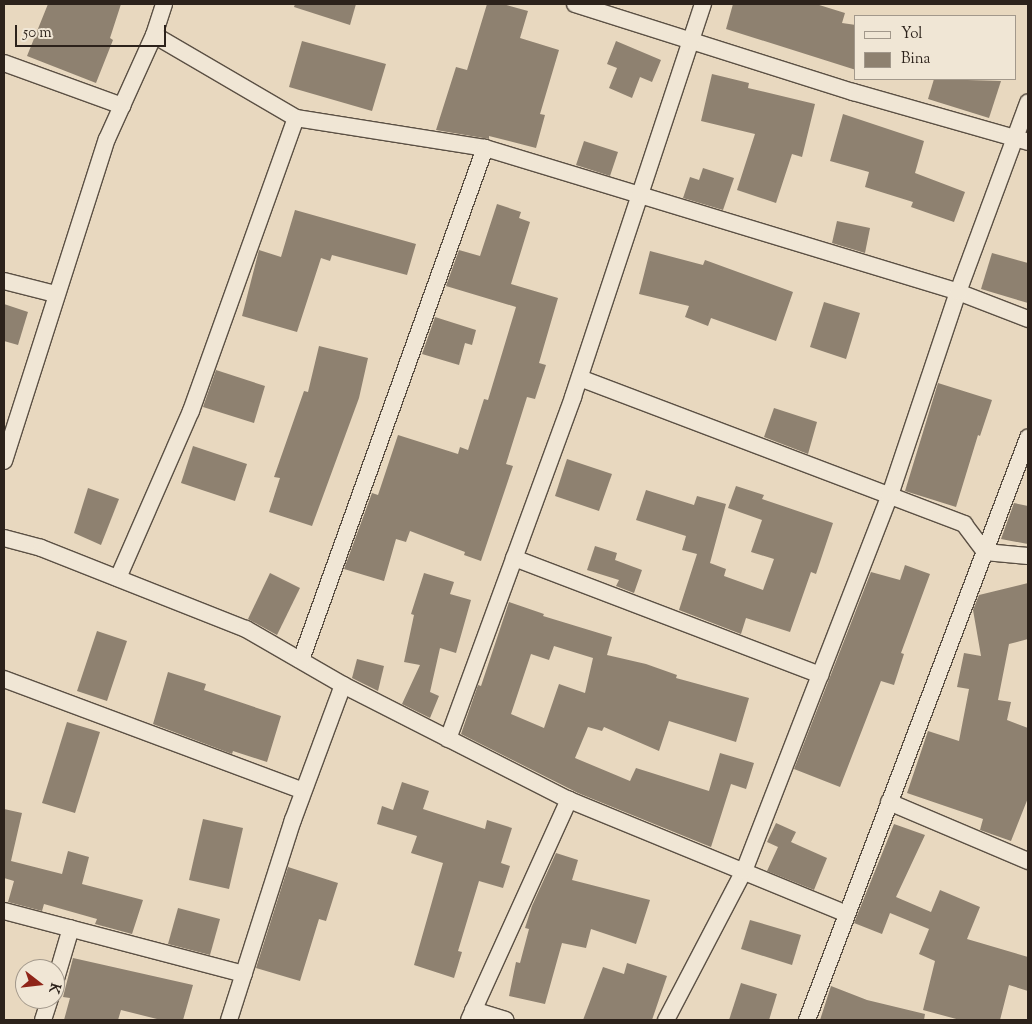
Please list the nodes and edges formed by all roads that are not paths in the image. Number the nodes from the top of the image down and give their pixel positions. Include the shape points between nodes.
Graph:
1 (164, 4) edge
2 (575, 4) edge
3 (703, 4) edge
4 (154, 34) junction
5 (691, 40) junction
6 (4, 62) edge
7 (1028, 103) edge
8 (122, 106) junction
9 (296, 118) junction
10 (1022, 140) edge
11 (485, 148) junction
12 (641, 195) junction
13 (4, 281) edge
14 (958, 292) junction
15 (55, 294) junction
16 (1028, 319) edge
17 (580, 378) junction
18 (1028, 438) edge
19 (4, 461) edge
20 (890, 495) junction
21 (4, 538) edge
22 (985, 552) junction
23 (1028, 556) edge
24 (514, 558) junction
25 (118, 578) junction
26 (301, 660) junction
27 (820, 675) junction
28 (4, 679) edge
29 (343, 685) junction
30 (448, 739) junction
31 (304, 791) junction
32 (569, 800) junction
33 (889, 802) junction
34 (1028, 861) edge
35 (744, 871) junction
36 (4, 911) edge
37 (847, 914) junction
38 (71, 928) junction
39 (62, 959) edge
40 (244, 974) junction
41 (471, 1015) edge
42 (229, 1020) edge
43 (506, 1020) edge
44 (666, 1020) edge
45 (806, 1020) edge

1 - 4 street
2 - 5 street
3 - 5 street
4 - 8 street
4 - 9 street
5 - 10 street
5 - 12 street
6 - 8 street
7 - 10 street
8 - 15 street via 107,138
9 - 11 street
9 - 25 street via 191,411
10 - 14 street
11 - 12 street
11 - 26 street
12 - 14 street
12 - 17 street
13 - 15 street
14 - 16 street
14 - 20 street
15 - 19 street
17 - 20 street
17 - 24 street
18 - 22 street
20 - 22 street via 964,524
20 - 27 street
21 - 25 street via 41,548
22 - 23 street
22 - 33 street
24 - 27 street
24 - 30 street
25 - 26 street via 246,629
26 - 29 street
27 - 35 street
28 - 31 street
29 - 30 street
29 - 31 street
30 - 32 street
31 - 40 street
32 - 35 street
32 - 41 street
33 - 34 street
33 - 37 street
35 - 37 street
35 - 44 street
36 - 38 street
37 - 45 street
38 - 39 street
38 - 40 street
40 - 42 street
41 - 43 street

